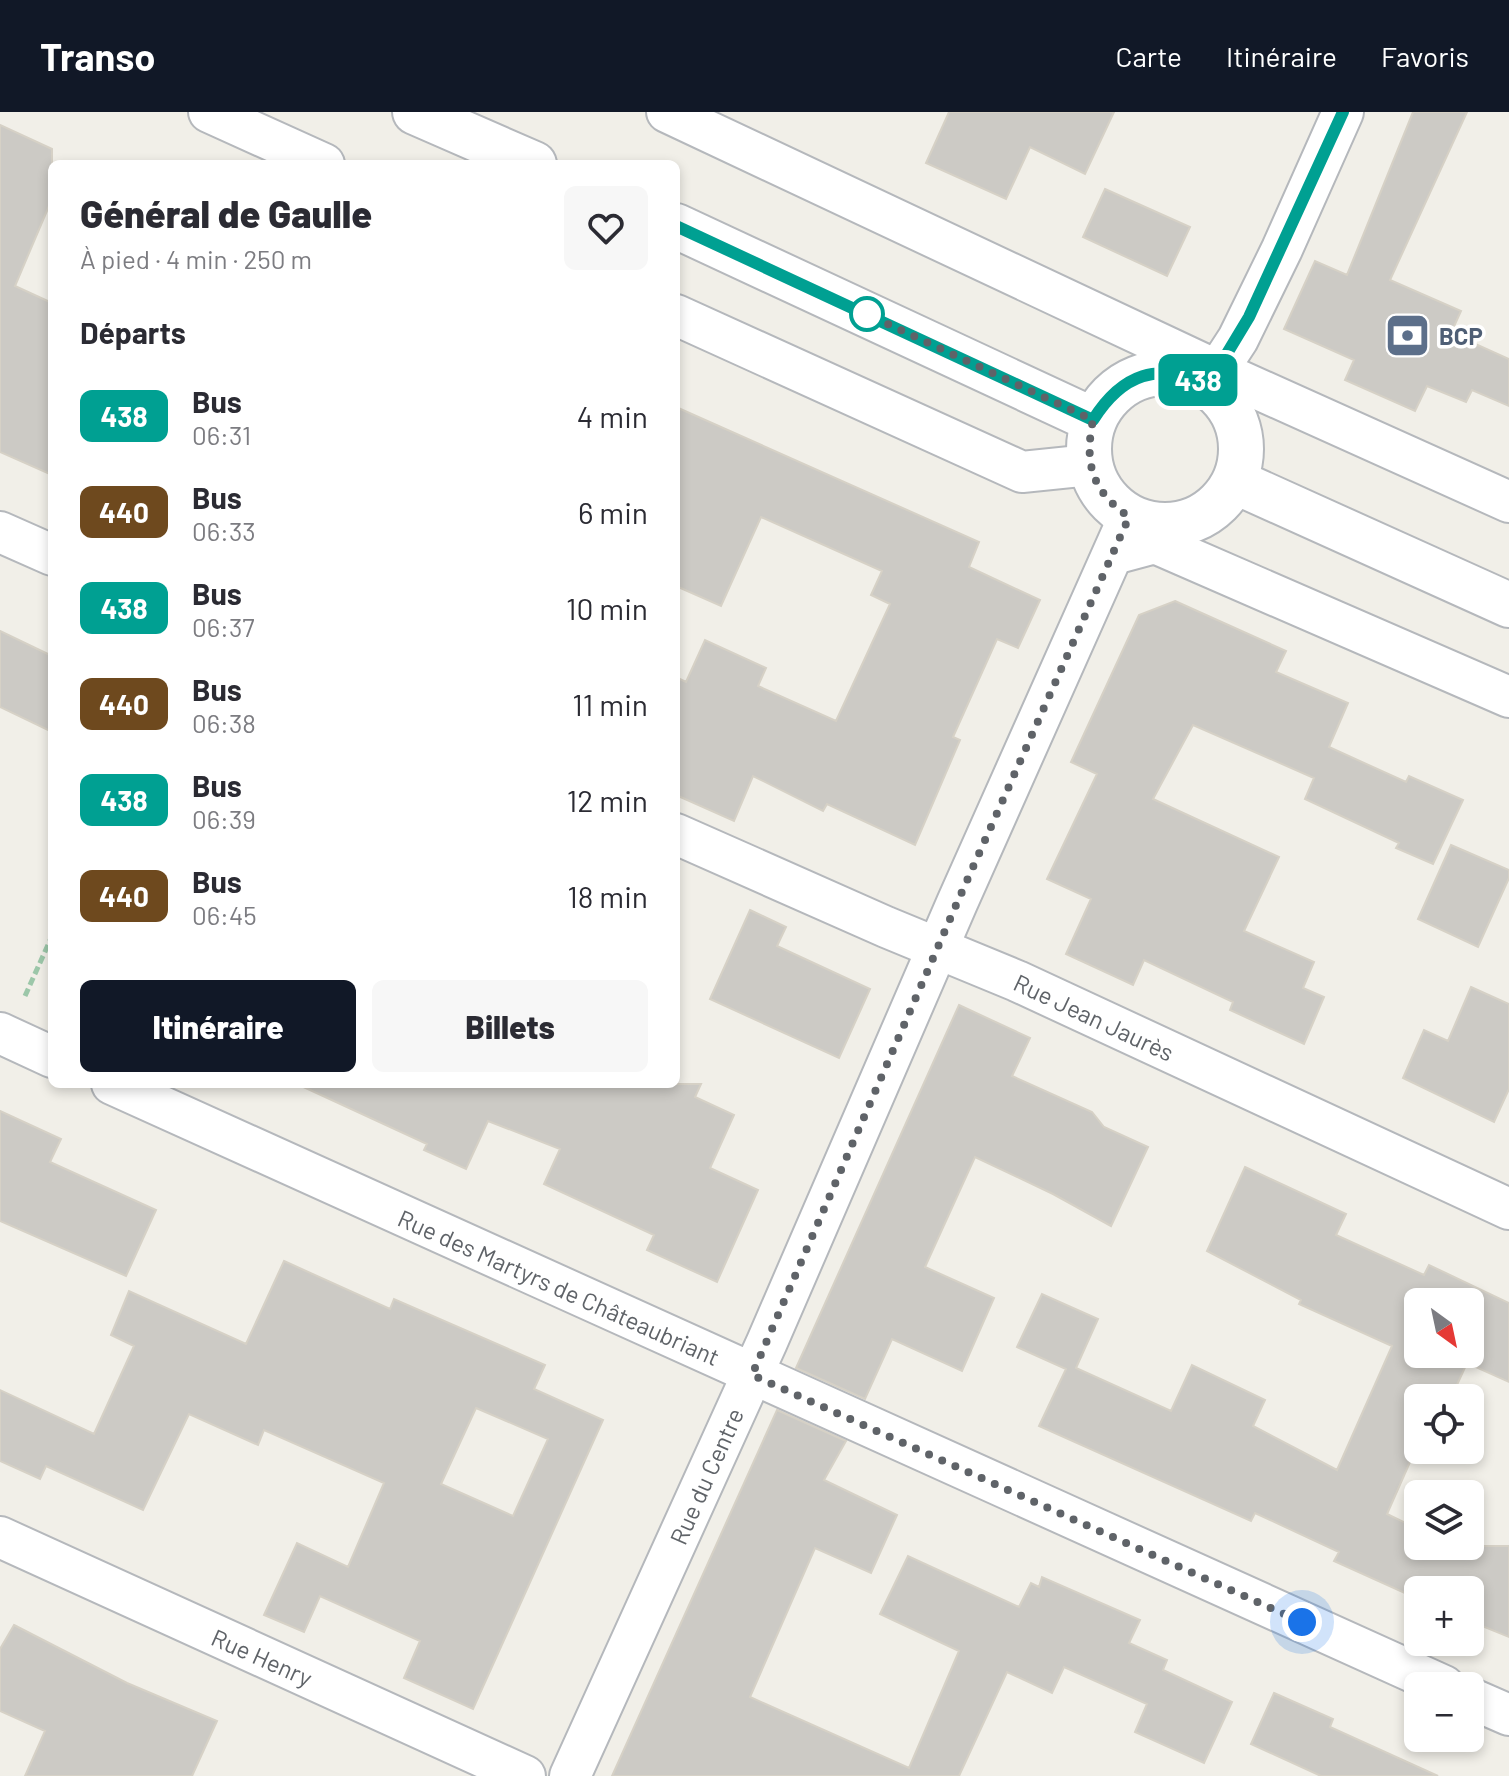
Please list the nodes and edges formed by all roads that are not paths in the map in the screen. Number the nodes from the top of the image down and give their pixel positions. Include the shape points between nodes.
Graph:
1 (209, 112) edge
2 (415, 112) edge
3 (667, 112) edge
4 (1343, 112) edge
5 (315, 160) edge
6 (525, 160) edge
7 (680, 228) edge
8 (680, 317) edge
9 (1213, 378) junction
10 (1093, 420) junction
11 (1090, 465) junction
12 (1234, 481) junction
13 (1509, 502) edge
14 (0, 532) edge
15 (1122, 536) junction
16 (48, 553) edge
17 (1509, 605) edge
18 (1509, 697) edge
19 (680, 836) edge
20 (938, 948) junction
21 (0, 1033) edge
22 (48, 1055) edge
23 (121, 1088) edge
24 (1509, 1209) edge
25 (752, 1375) junction
26 (0, 1537) edge
27 (1413, 1672) edge
28 (1484, 1704) edge
29 (1509, 1715) edge
30 (525, 1776) edge
31 (570, 1776) edge

1 - 5 street
2 - 6 street
3 - 9 street
4 - 9 street via 1282,249
7 - 10 street
8 - 11 street via 1022,472
9 - 10 street via 1148,374 1125,383
9 - 12 street via 1240,434 1241,458
9 - 13 street
10 - 11 street
11 - 15 street
12 - 15 street via 1201,517
12 - 17 street
14 - 16 street
15 - 18 street via 1155,543
15 - 20 street, Rue du Centre
19 - 20 street, Rue Jean Jaurès
20 - 24 street, Rue Jean Jaurès
20 - 25 street, Rue du Centre
21 - 22 street
23 - 25 street, Rue des Martyrs de Châteaubriant
25 - 27 street, Rue des Martyrs de Châteaubriant
25 - 31 street, Rue du Centre
26 - 30 street, Rue Henry
28 - 29 street

